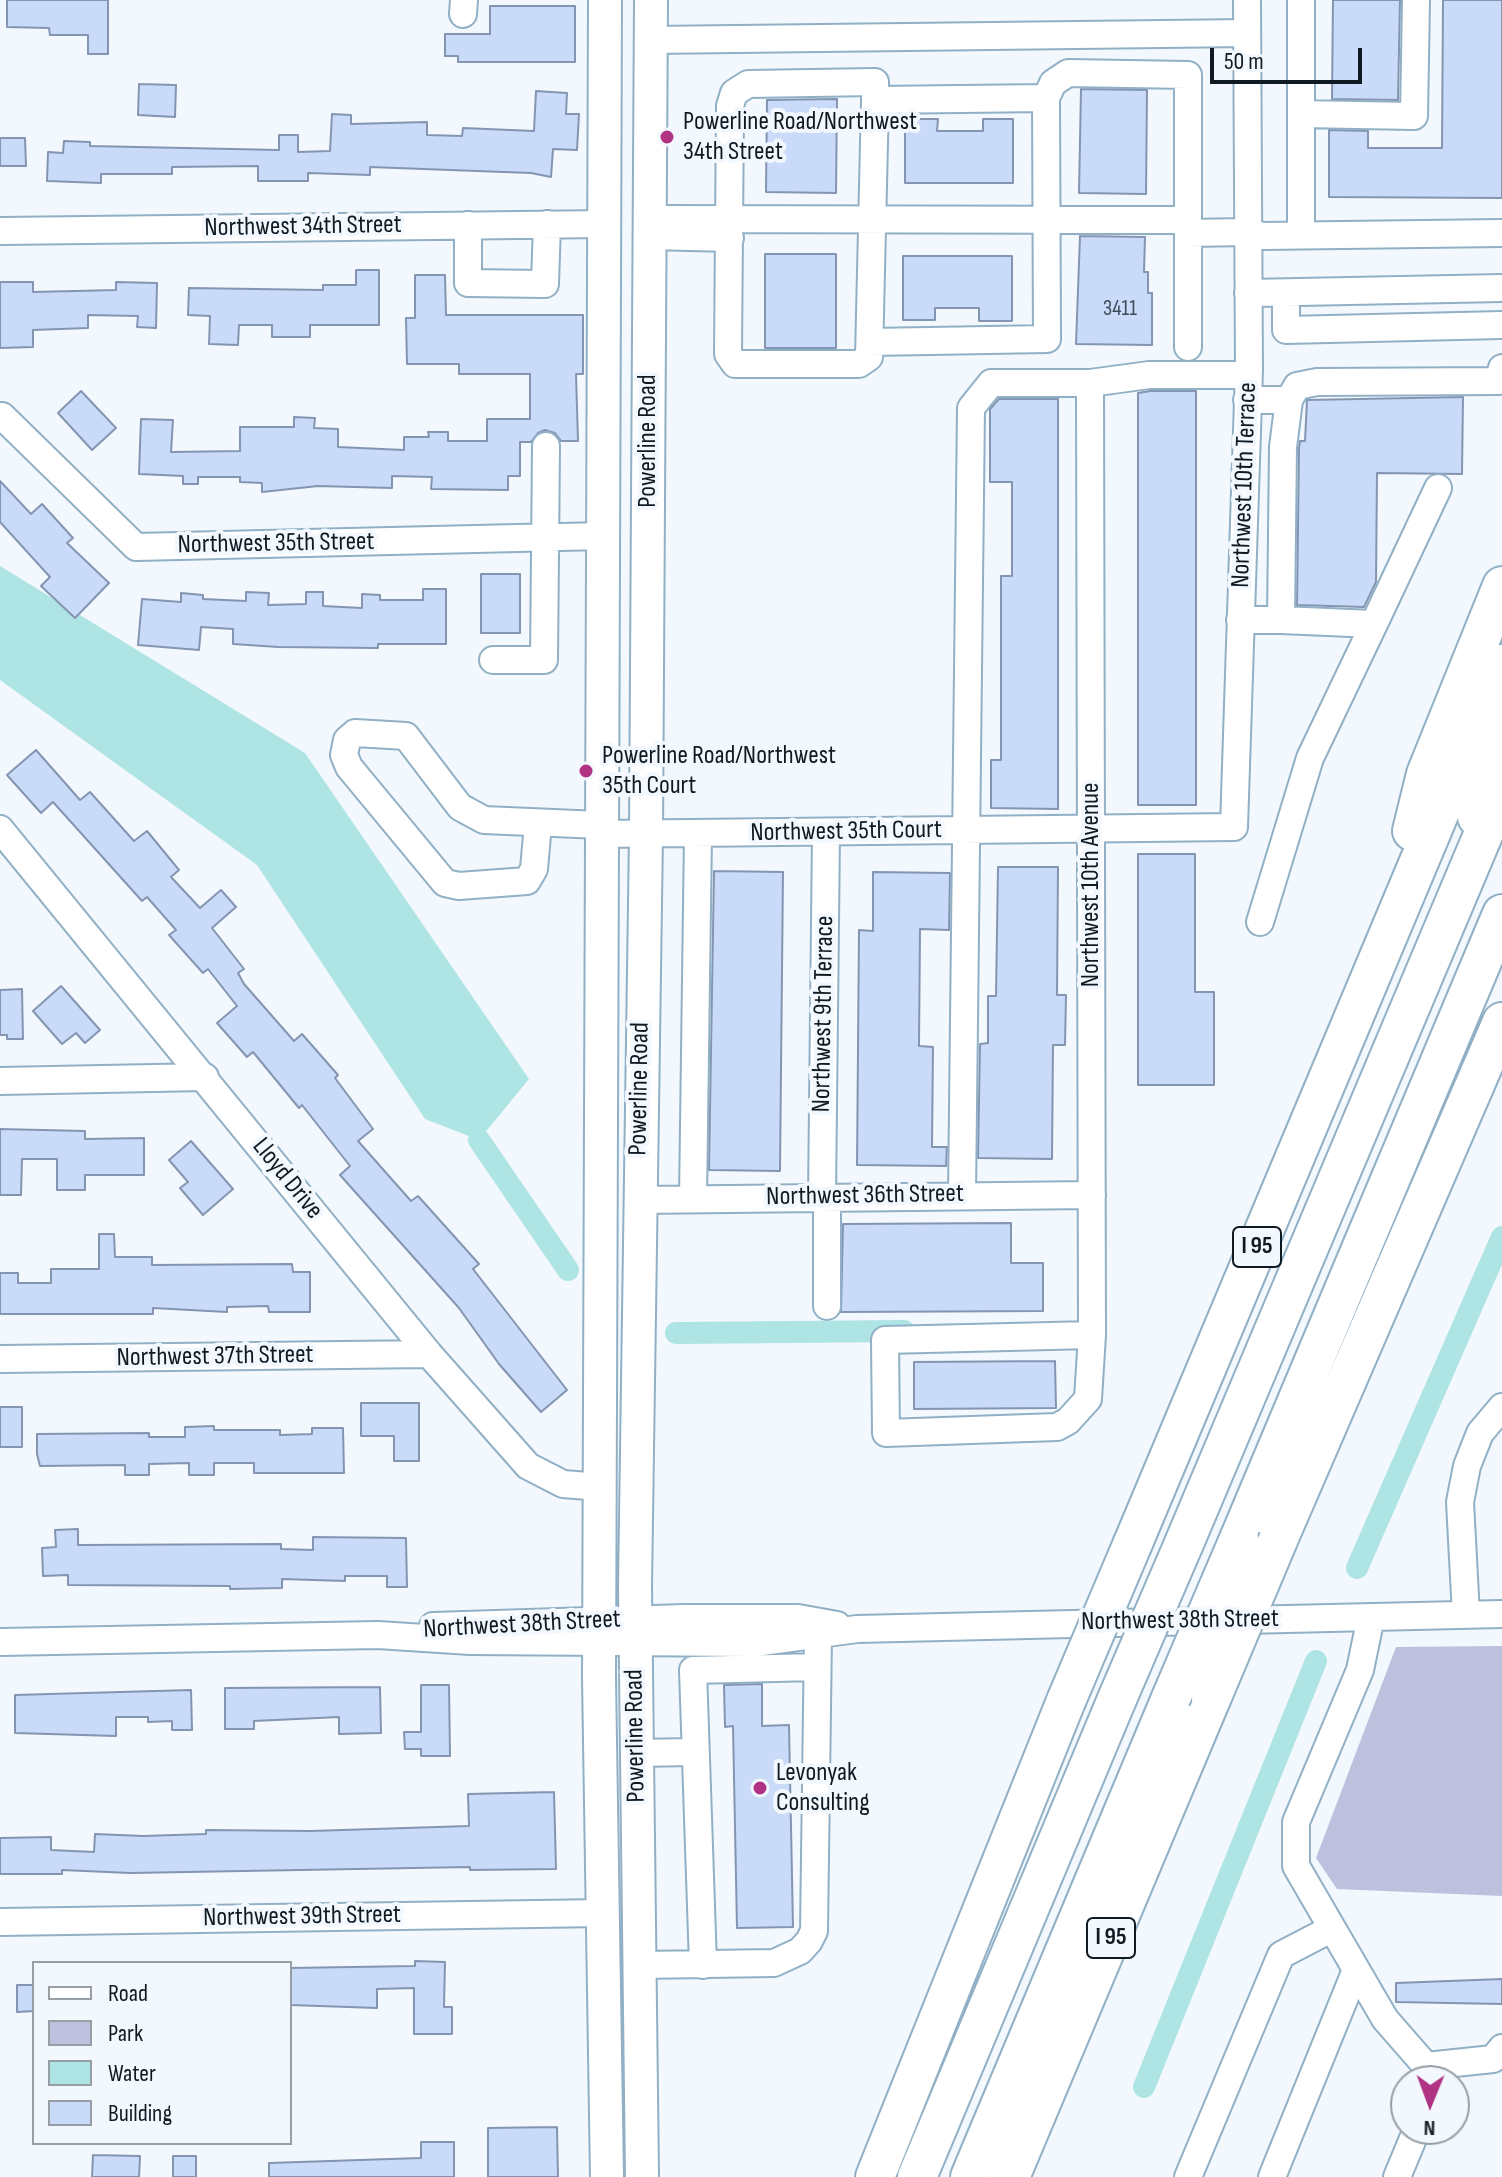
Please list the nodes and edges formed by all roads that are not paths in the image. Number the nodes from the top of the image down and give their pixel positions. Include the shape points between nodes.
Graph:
1 (605, 0) edge
2 (651, 0) edge
3 (1247, 0) edge
4 (1301, 0) edge
5 (1416, 0) edge
6 (1247, 33) junction
7 (651, 40) junction
8 (1046, 98) junction
9 (875, 100) junction
10 (1301, 114) junction
11 (605, 146) junction
12 (872, 219) junction
13 (1046, 219) junction
14 (547, 224) junction
15 (605, 224) junction
16 (468, 225) junction
17 (650, 227) junction
18 (730, 227) junction
19 (0, 231) edge
20 (1502, 233) edge
21 (1188, 234) junction
22 (1301, 235) junction
23 (1248, 238) junction
24 (1502, 288) edge
25 (1248, 293) junction
26 (1286, 293) junction
27 (649, 304) junction
28 (1502, 325) edge
29 (870, 342) junction
30 (1188, 347) dead end
31 (1502, 368) edge
32 (1090, 383) junction
33 (1248, 388) junction
34 (1289, 400) junction
35 (2, 416) dead end
36 (546, 446) dead end
37 (1438, 488) dead end
38 (603, 536) junction
39 (544, 537) junction
40 (1502, 586) edge
41 (1240, 620) junction
42 (1281, 620) junction
43 (1374, 624) junction
44 (493, 660) dead end
45 (1502, 664) edge
46 (1502, 719) edge
47 (1502, 790) edge
48 (538, 824) junction
49 (1091, 827) junction
50 (0, 829) edge
51 (965, 829) junction
52 (600, 830) junction
53 (826, 832) junction
54 (698, 834) junction
55 (646, 835) junction
56 (1456, 901) junction
57 (1502, 914) edge
58 (1260, 922) dead end
59 (1382, 951) junction
60 (1502, 1022) edge
61 (205, 1077) junction
62 (0, 1081) edge
63 (962, 1195) junction
64 (1092, 1195) junction
65 (824, 1196) junction
66 (693, 1199) junction
67 (638, 1200) junction
68 (827, 1306) dead end
69 (1092, 1335) junction
70 (429, 1354) junction
71 (0, 1359) edge
72 (1502, 1407) edge
73 (601, 1487) junction
74 (1502, 1614) edge
75 (1466, 1615) junction
76 (1371, 1617) junction
77 (857, 1629) junction
78 (600, 1631) junction
79 (635, 1631) junction
80 (818, 1635) junction
81 (0, 1642) edge
82 (817, 1667) junction
83 (694, 1752) junction
84 (636, 1753) junction
85 (603, 1913) junction
86 (0, 1922) edge
87 (1331, 1929) junction
88 (640, 1965) junction
89 (703, 1965) junction
90 (1356, 1970) junction
91 (1502, 2048) edge
92 (1422, 2065) edge
93 (1466, 2065) edge
94 (607, 2136) junction
95 (1410, 2145) edge
96 (607, 2177) edge
97 (619, 2177) edge
98 (642, 2177) edge
99 (875, 2177) edge
100 (917, 2177) edge
101 (970, 2177) edge
102 (1010, 2177) edge
103 (1188, 2177) edge
104 (1272, 2177) edge
105 (1397, 2177) edge

1 - 11 main road, Powerline Road
2 - 7 main road, Powerline Road
3 - 6 street, Northwest 10th Terrace
4 - 10 street
5 - 10 street via 1414,116
6 - 7 street
6 - 23 street, Northwest 10th Terrace
7 - 17 main road, Powerline Road
8 - 9 street
8 - 13 street
8 - 21 street via 1053,83 1068,73 1188,75
9 - 12 street
9 - 18 street via 875,82 740,86 730,106
10 - 22 street
11 - 15 main road, Powerline Road
11 - 17 main road via 624,196
12 - 13 street
12 - 18 street via 744,220
12 - 29 street
13 - 21 street
13 - 29 street via 1047,339
14 - 15 street, Northwest 34th Street
14 - 16 street, Northwest 34th Street
14 - 16 street via 545,284 468,283
15 - 27 main road via 629,251
15 - 38 main road, Powerline Road
16 - 19 street, Northwest 34th Street
17 - 18 street
17 - 27 main road, Powerline Road
18 - 29 street via 728,354 735,364 859,364 869,357
20 - 22 street
21 - 23 street
21 - 30 street
22 - 23 street
23 - 25 street, Northwest 10th Terrace
24 - 26 street
25 - 26 street
25 - 33 street, Northwest 10th Terrace
26 - 28 street via 1286,330
27 - 55 main road, Powerline Road
31 - 34 street via 1498,381 1306,383 1297,386
32 - 33 street via 1149,375
32 - 49 street, Northwest 10th Avenue
32 - 51 street via 991,383 971,408
33 - 34 street
33 - 41 street, Northwest 10th Terrace
34 - 42 street via 1283,447
35 - 39 street, Northwest 35th Street via 136,547
36 - 39 street
37 - 43 street
38 - 39 street, Northwest 35th Street
38 - 52 main road, Powerline Road
39 - 44 street via 544,660
40 - 59 highway via 1426,774
41 - 42 street
41 - 49 street, Northwest 10th Terrace via 1234,827
42 - 43 street
43 - 58 street via 1310,758
45 - 59 highway, I 95
46 - 56 highway
47 - 56 highway
48 - 48 street, Northwest 35th Court via 472,816 401,734 355,733 347,740 344,755 349,767 445,883 527,881 534,869
48 - 52 street, Northwest 35th Court
49 - 51 street, Northwest 35th Court
49 - 64 street, Northwest 10th Avenue
50 - 61 street, Lloyd Drive
51 - 53 street, Northwest 35th Court
51 - 63 street
52 - 55 street, Northwest 35th Court
52 - 73 main road, Powerline Road
53 - 54 street, Northwest 35th Court
53 - 65 street, Northwest 9th Terrace
54 - 55 street, Northwest 35th Court
54 - 66 street
55 - 67 main road, Powerline Road
56 - 100 highway, bridge
57 - 101 highway, bridge
59 - 99 highway, I 95, bridge via 1066,1701
60 - 102 highway, I 95, bridge
61 - 62 street
61 - 70 street, Lloyd Drive
63 - 64 street, Northwest 36th Street
63 - 65 street, Northwest 36th Street
64 - 69 street, Northwest 10th Avenue
65 - 66 street, Northwest 36th Street
65 - 68 street, Northwest 9th Terrace
66 - 67 street, Northwest 36th Street
67 - 79 main road, Powerline Road
69 - 69 street, Northwest 10th Avenue via 885,1340 886,1433 1057,1427 1088,1399
70 - 71 street, Northwest 37th Street
70 - 73 street, Lloyd Drive via 528,1466 563,1484
72 - 75 street via 1480,1433 1460,1502
73 - 78 main road, Powerline Road
74 - 75 street, Northwest 38th Street
75 - 76 street, Northwest 38th Street
76 - 77 street, Northwest 38th Street
76 - 87 street via 1360,1670 1296,1822 1296,1866
77 - 79 street, Northwest 38th Street via 798,1618
77 - 80 street, Northwest 38th Street
78 - 79 street, Northwest 38th Street
78 - 81 street, Northwest 38th Street via 451,1623 378,1635
78 - 85 main road, Powerline Road
79 - 80 street, Northwest 38th Street via 754,1643
79 - 84 main road, Powerline Road
80 - 82 street
82 - 83 street via 693,1670
82 - 89 street via 814,1931 800,1951 774,1963
83 - 84 street
83 - 89 street
84 - 88 main road, Powerline Road
85 - 86 street, Northwest 39th Street
85 - 94 main road, Powerline Road
87 - 90 street
87 - 103 street via 1281,1955
88 - 89 street
88 - 98 main road, Powerline Road
90 - 92 street via 1385,2019
90 - 104 street
91 - 93 street via 1493,2059
94 - 96 main road, Powerline Road
94 - 97 main road
95 - 105 street

